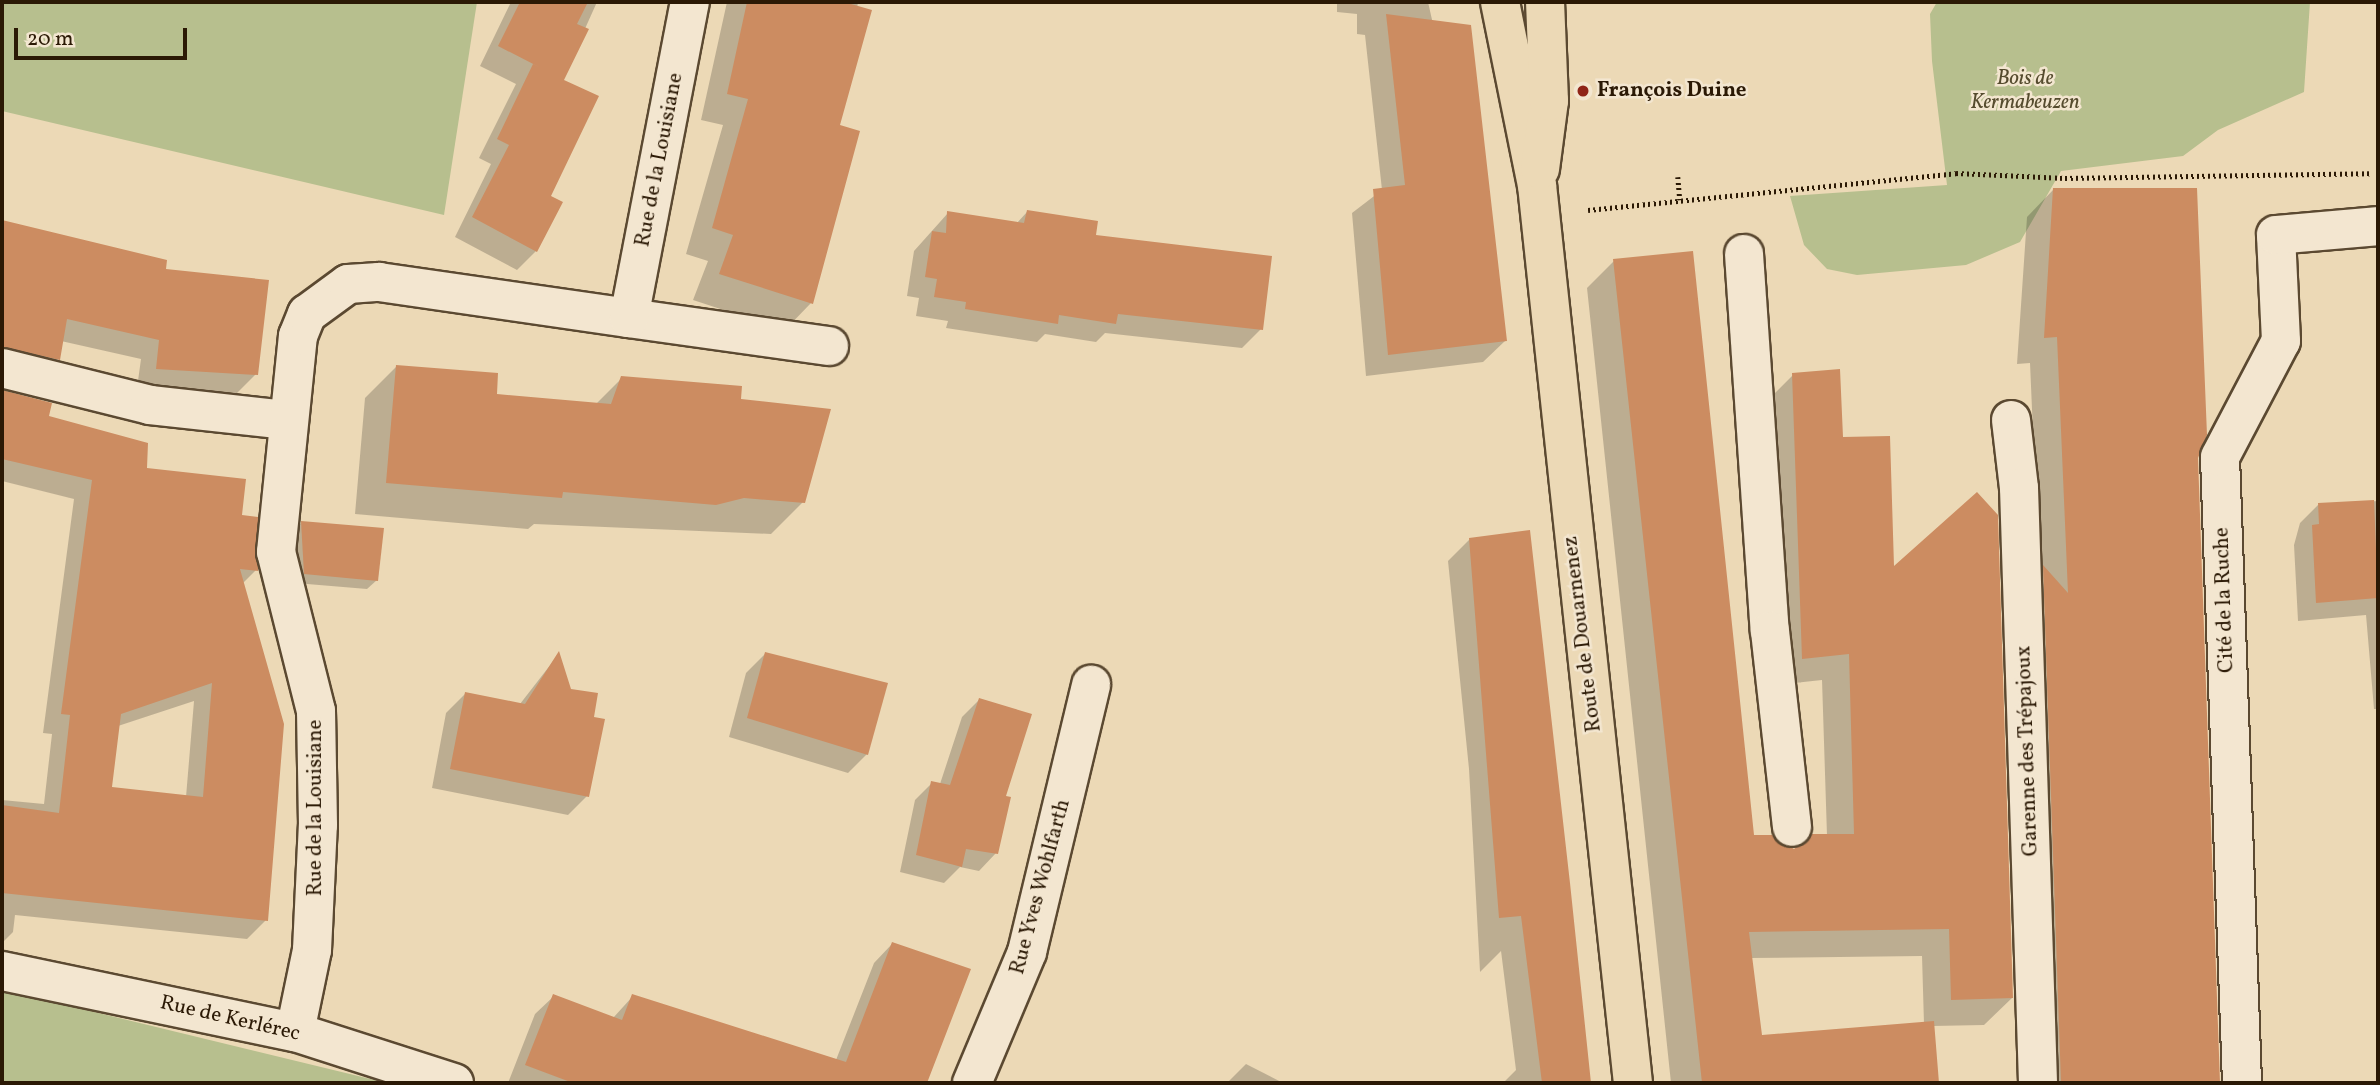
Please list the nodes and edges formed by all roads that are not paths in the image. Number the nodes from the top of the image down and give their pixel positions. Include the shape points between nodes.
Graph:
1 (690, 2) edge
2 (1500, 2) edge
3 (1545, 2) edge
4 (1538, 200) junction
5 (2378, 226) edge
6 (1744, 254) dead end
7 (629, 318) junction
8 (829, 346) dead end
9 (2, 368) edge
10 (285, 420) junction
11 (2011, 420) dead end
12 (1091, 685) dead end
13 (1792, 827) dead end
14 (2, 971) edge
15 (296, 1032) junction
16 (454, 1083) edge
17 (972, 1083) edge
18 (1633, 1083) edge
19 (2038, 1083) edge
20 (2242, 1083) edge

1 - 7 street, Rue de la Louisiane
2 - 4 main road, Route de Douarnenez
3 - 4 main road, Route de Douarnenez via 1549,101
4 - 18 main road, Route de Douarnenez
5 - 20 street, Cité de la Ruche via 2276,235 2281,341 2220,457
6 - 13 street via 1770,631
7 - 8 street, Rue de la Louisiane
7 - 10 street, Rue de la Louisiane via 379,282 348,284 307,314
9 - 10 street via 150,405
10 - 15 street, Rue de la Louisiane via 276,552 309,673 318,751 315,914
11 - 19 street, Garenne des Trépajoux via 2019,488
12 - 17 street, Rue Yves Wohlfarth via 1027,952
14 - 15 street, Rue de Kerlérec
15 - 16 street, Rue de Kerlérec

